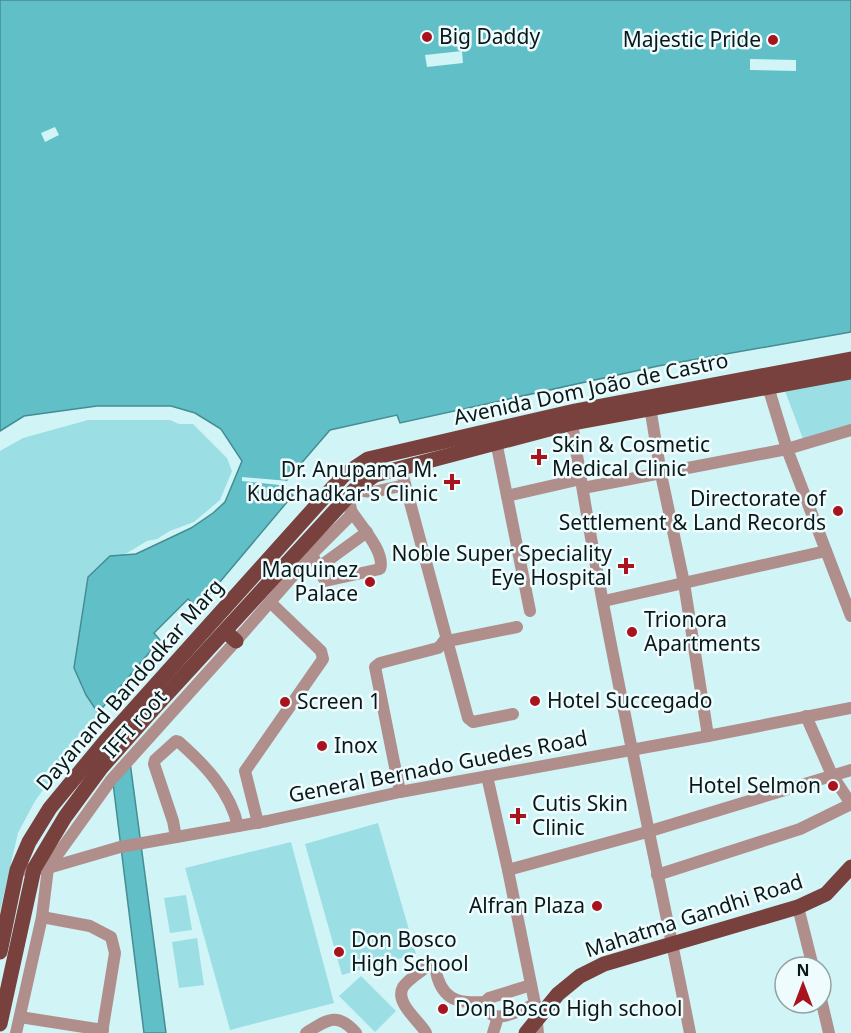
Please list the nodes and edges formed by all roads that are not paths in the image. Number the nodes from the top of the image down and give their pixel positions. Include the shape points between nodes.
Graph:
1 (851, 359) edge
2 (851, 372) edge
3 (767, 381) junction
4 (650, 407) junction
5 (572, 423) junction
6 (851, 430) edge
7 (496, 441) junction
8 (787, 449) junction
9 (401, 469) junction
10 (661, 474) junction
11 (344, 475) joint
12 (582, 483) junction
13 (405, 485) junction
14 (354, 496) junction
15 (507, 496) junction
16 (366, 531) junction
17 (826, 551) junction
18 (312, 554) junction
19 (320, 567) junction
20 (684, 583) junction
21 (604, 601) junction
22 (270, 602) junction
23 (530, 610) dead end
24 (851, 616) edge
25 (517, 627) dead end
26 (231, 636) junction
27 (445, 640) junction
28 (851, 708) edge
29 (513, 714) dead end
30 (806, 716) junction
31 (708, 736) junction
32 (126, 748) junction
33 (632, 749) junction
34 (97, 762) junction
35 (851, 770) edge
36 (831, 775) junction
37 (487, 776) junction
38 (400, 792) junction
39 (851, 804) edge
40 (258, 823) junction
41 (238, 826) junction
42 (647, 832) junction
43 (176, 837) junction
44 (851, 867) edge
45 (41, 868) junction
46 (17, 870) junction
47 (508, 870) junction
48 (657, 875) junction
49 (798, 907) junction
50 (42, 917) junction
51 (672, 944) junction
52 (0, 952) edge
53 (810, 955) edge
54 (531, 985) junction
55 (485, 1002) junction
56 (535, 1004) junction
57 (825, 1015) edge
58 (20, 1017) junction
59 (498, 1017) junction
60 (0, 1024) edge
61 (534, 1030) edge
62 (102, 1032) edge
63 (16, 1033) edge
64 (306, 1033) edge
65 (356, 1033) edge
66 (426, 1033) edge
67 (493, 1033) edge
68 (690, 1033) edge
69 (830, 1033) edge

1 - 3 main road, Avenida Dom João de Castro
2 - 3 main road, Avenida Dom João de Castro
3 - 4 main road, Avenida Dom João de Castro
3 - 8 street
3 - 11 main road, Avenida Dom João de Castro via 575,411 368,459
4 - 5 main road, Avenida Dom João de Castro
4 - 10 street
5 - 7 main road, Avenida Dom João de Castro
5 - 12 street
6 - 8 street
7 - 9 main road, Avenida Dom João de Castro
7 - 15 street
8 - 10 street
8 - 17 street
9 - 13 street
9 - 14 main road, Avenida Dom João de Castro via 375,475
10 - 12 street
10 - 20 street
11 - 34 main road, Dayanand Bandodkar Marg via 107,739
12 - 15 street
12 - 21 street
13 - 14 street
13 - 27 street
14 - 16 street
14 - 18 street
14 - 26 main road
15 - 23 street
16 - 19 street
16 - 19 street via 380,559 380,569 328,582
17 - 20 street
17 - 24 street
18 - 19 street
18 - 22 street
20 - 21 street
20 - 31 street
21 - 33 street
22 - 26 street
22 - 40 street via 321,651 323,659 245,771
25 - 27 street
26 - 32 main road
27 - 29 street via 468,718 474,722
27 - 38 street via 438,648 375,667
28 - 30 street, General Bernado Guedes Road
30 - 31 street, General Bernado Guedes Road
30 - 36 street
31 - 33 street, General Bernado Guedes Road
32 - 34 main road
32 - 45 street, IFFI root via 111,780
33 - 37 street, General Bernado Guedes Road
33 - 42 street
34 - 45 main road, Dayanand Bandodkar Marg
34 - 46 main road, Dayanand Bandodkar Marg via 50,808 28,842
35 - 36 street
36 - 39 street
36 - 42 street
37 - 38 street, General Bernado Guedes Road
37 - 47 street
38 - 40 street, General Bernado Guedes Road
39 - 48 street via 800,829
40 - 41 street, General Bernado Guedes Road
41 - 43 street, General Bernado Guedes Road
41 - 43 street via 235,810 210,771 176,741 154,764
42 - 47 street
42 - 48 street
43 - 45 street, General Bernado Guedes Road
44 - 49 main road, Mahatma Gandhi Road via 826,894
45 - 46 street, General Bernado Guedes Road
45 - 50 street
45 - 60 main road, Dayanand Bandodkar Marg
46 - 52 main road, Dayanand Bandodkar Marg
47 - 54 street
48 - 51 street
49 - 51 main road, Mahatma Gandhi Road
49 - 53 street
50 - 58 street
50 - 62 street via 90,926 111,936 115,953
51 - 61 main road, Mahatma Gandhi Road via 604,964 580,976 558,994
51 - 68 street
54 - 55 street
54 - 56 street
55 - 59 street via 490,1016
55 - 66 street via 456,1002 444,991 434,966 429,965 403,987 401,996
56 - 59 street
56 - 61 street
57 - 69 street
58 - 62 street
58 - 63 street
59 - 67 street
64 - 65 street via 329,1019 349,1024

